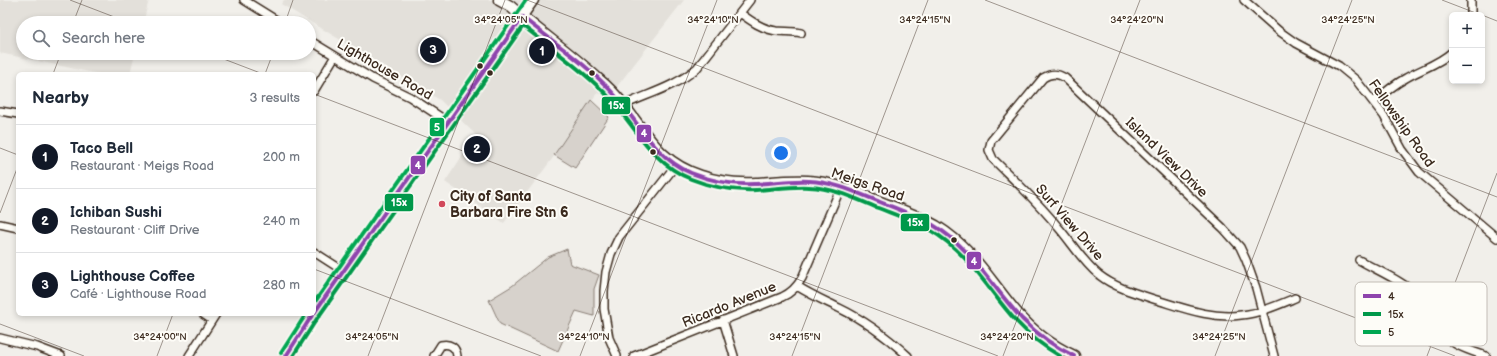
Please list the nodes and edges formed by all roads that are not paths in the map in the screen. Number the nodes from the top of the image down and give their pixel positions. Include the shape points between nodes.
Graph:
1 (244, 0) edge
2 (499, 0) edge
3 (533, 0) edge
4 (750, 0) edge
5 (1244, 0) edge
6 (1471, 0) edge
7 (740, 12) junction
8 (1471, 12) edge
9 (270, 16) edge
10 (522, 17) junction
11 (801, 33) dead end
12 (316, 44) edge
13 (1449, 54) edge
14 (335, 56) junction
15 (316, 88) edge
16 (1374, 102) junction
17 (624, 105) junction
18 (0, 111) edge
19 (16, 114) edge
20 (448, 122) junction
21 (993, 138) joint
22 (676, 165) junction
23 (841, 187) junction
24 (0, 224) edge
25 (16, 228) edge
26 (1497, 238) edge
27 (316, 253) edge
28 (1359, 260) dead end
29 (342, 270) junction
30 (1397, 282) edge
31 (797, 286) junction
32 (1296, 298) dead end
33 (316, 310) edge
34 (1262, 310) junction
35 (312, 316) edge
36 (214, 317) edge
37 (723, 320) junction
38 (0, 338) edge
39 (1459, 346) edge
40 (1067, 355) edge
41 (61, 356) edge
42 (189, 356) edge
43 (286, 356) edge
44 (434, 356) edge
45 (457, 356) edge
46 (617, 356) edge
47 (634, 356) edge
48 (734, 356) edge
49 (908, 356) edge
50 (1274, 356) edge
51 (1486, 356) edge

1 - 9 street
2 - 10 main road, Meigs Road
3 - 10 main road
4 - 7 street
5 - 16 street, Fellowship Road via 1296,43 1350,74
6 - 8 street
7 - 11 street via 762,27
7 - 17 street via 697,68 687,77
10 - 17 main road, Meigs Road via 595,75
10 - 20 main road
12 - 14 street, Lighthouse Road
13 - 16 street via 1390,88
14 - 15 street
14 - 20 street, Lighthouse Road via 373,80 410,97
16 - 26 street, Fellowship Road via 1419,172
17 - 22 main road, Meigs Road via 650,141
18 - 19 street
20 - 29 main road
21 - 34 street, Surf View Drive via 989,146 993,159 1045,211 1088,265 1111,282 1126,290 1209,314 1240,315
21 - 34 street, Island View Drive via 1043,78 1056,74 1065,78 1232,237 1246,260
22 - 23 main road, Meigs Road via 700,176 738,184 787,180
22 - 46 street via 619,237 611,254 606,272 604,309 609,338
23 - 31 street, Ricardo Avenue
23 - 40 main road, Meigs Road via 915,216 949,235 975,258 1026,324
24 - 25 street
27 - 29 street
28 - 30 street
29 - 33 main road
31 - 37 street, Ricardo Avenue via 782,297
31 - 49 street via 860,320
32 - 34 street, Surf View Drive
34 - 50 street, Island View Drive
35 - 43 main road
36 - 42 street
37 - 47 street, Ricardo Avenue
37 - 48 street
38 - 41 street
39 - 51 street
44 - 45 street via 441,345 446,344 454,348

